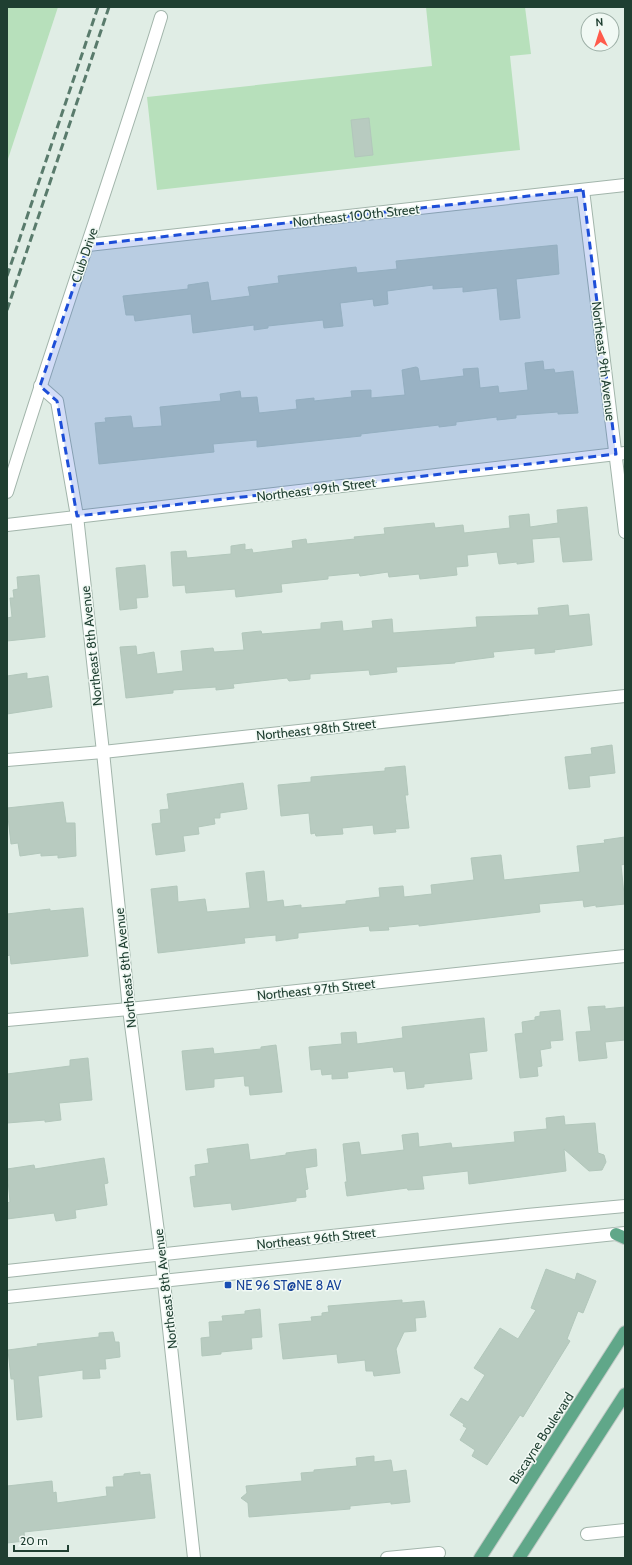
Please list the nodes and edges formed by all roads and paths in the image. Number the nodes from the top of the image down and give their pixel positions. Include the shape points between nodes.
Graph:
1 (161, 17) dead end
2 (625, 186) edge
3 (583, 190) junction
4 (88, 245) junction
5 (40, 386) junction
6 (621, 453) edge
7 (7, 492) edge
8 (77, 516) junction
9 (7, 525) edge
10 (625, 532) edge
11 (625, 696) edge
12 (104, 752) junction
13 (7, 760) edge
14 (625, 956) edge
15 (129, 1009) junction
16 (7, 1020) edge
17 (625, 1206) edge
18 (622, 1235) edge
19 (161, 1255) junction
20 (7, 1271) edge
21 (164, 1281) junction
22 (7, 1297) edge
23 (625, 1332) edge
24 (625, 1394) edge
25 (625, 1530) edge
26 (587, 1534) dead end
27 (439, 1553) dead end
28 (194, 1558) edge
29 (387, 1558) edge
30 (480, 1558) edge
31 (519, 1558) edge

1 - 4 street, Club Drive
2 - 3 street, Northeast 100th Street
3 - 4 street, Northeast 100th Street
3 - 6 street, Northeast 9th Avenue
4 - 5 street, Club Drive
5 - 7 street, Club Drive
5 - 8 street, Northeast 8th Avenue via 57,401
6 - 8 street, Northeast 99th Street
6 - 10 street, Northeast 9th Avenue
8 - 9 street, Northeast 99th Street
8 - 12 street, Northeast 8th Avenue
11 - 12 street, Northeast 98th Street
12 - 13 street, Northeast 98th Street
12 - 15 street, Northeast 8th Avenue
14 - 15 street, Northeast 97th Street
15 - 16 street, Northeast 97th Street
15 - 19 street, Northeast 8th Avenue
17 - 19 street, Northeast 96th Street
18 - 21 street, Northeast 96th Street
19 - 20 street, Northeast 96th Street
19 - 21 street, Northeast 8th Avenue
21 - 22 street, Northeast 96th Street
21 - 28 street, Northeast 8th Avenue
23 - 30 main road, Biscayne Boulevard
24 - 31 main road
25 - 26 street
27 - 29 street

